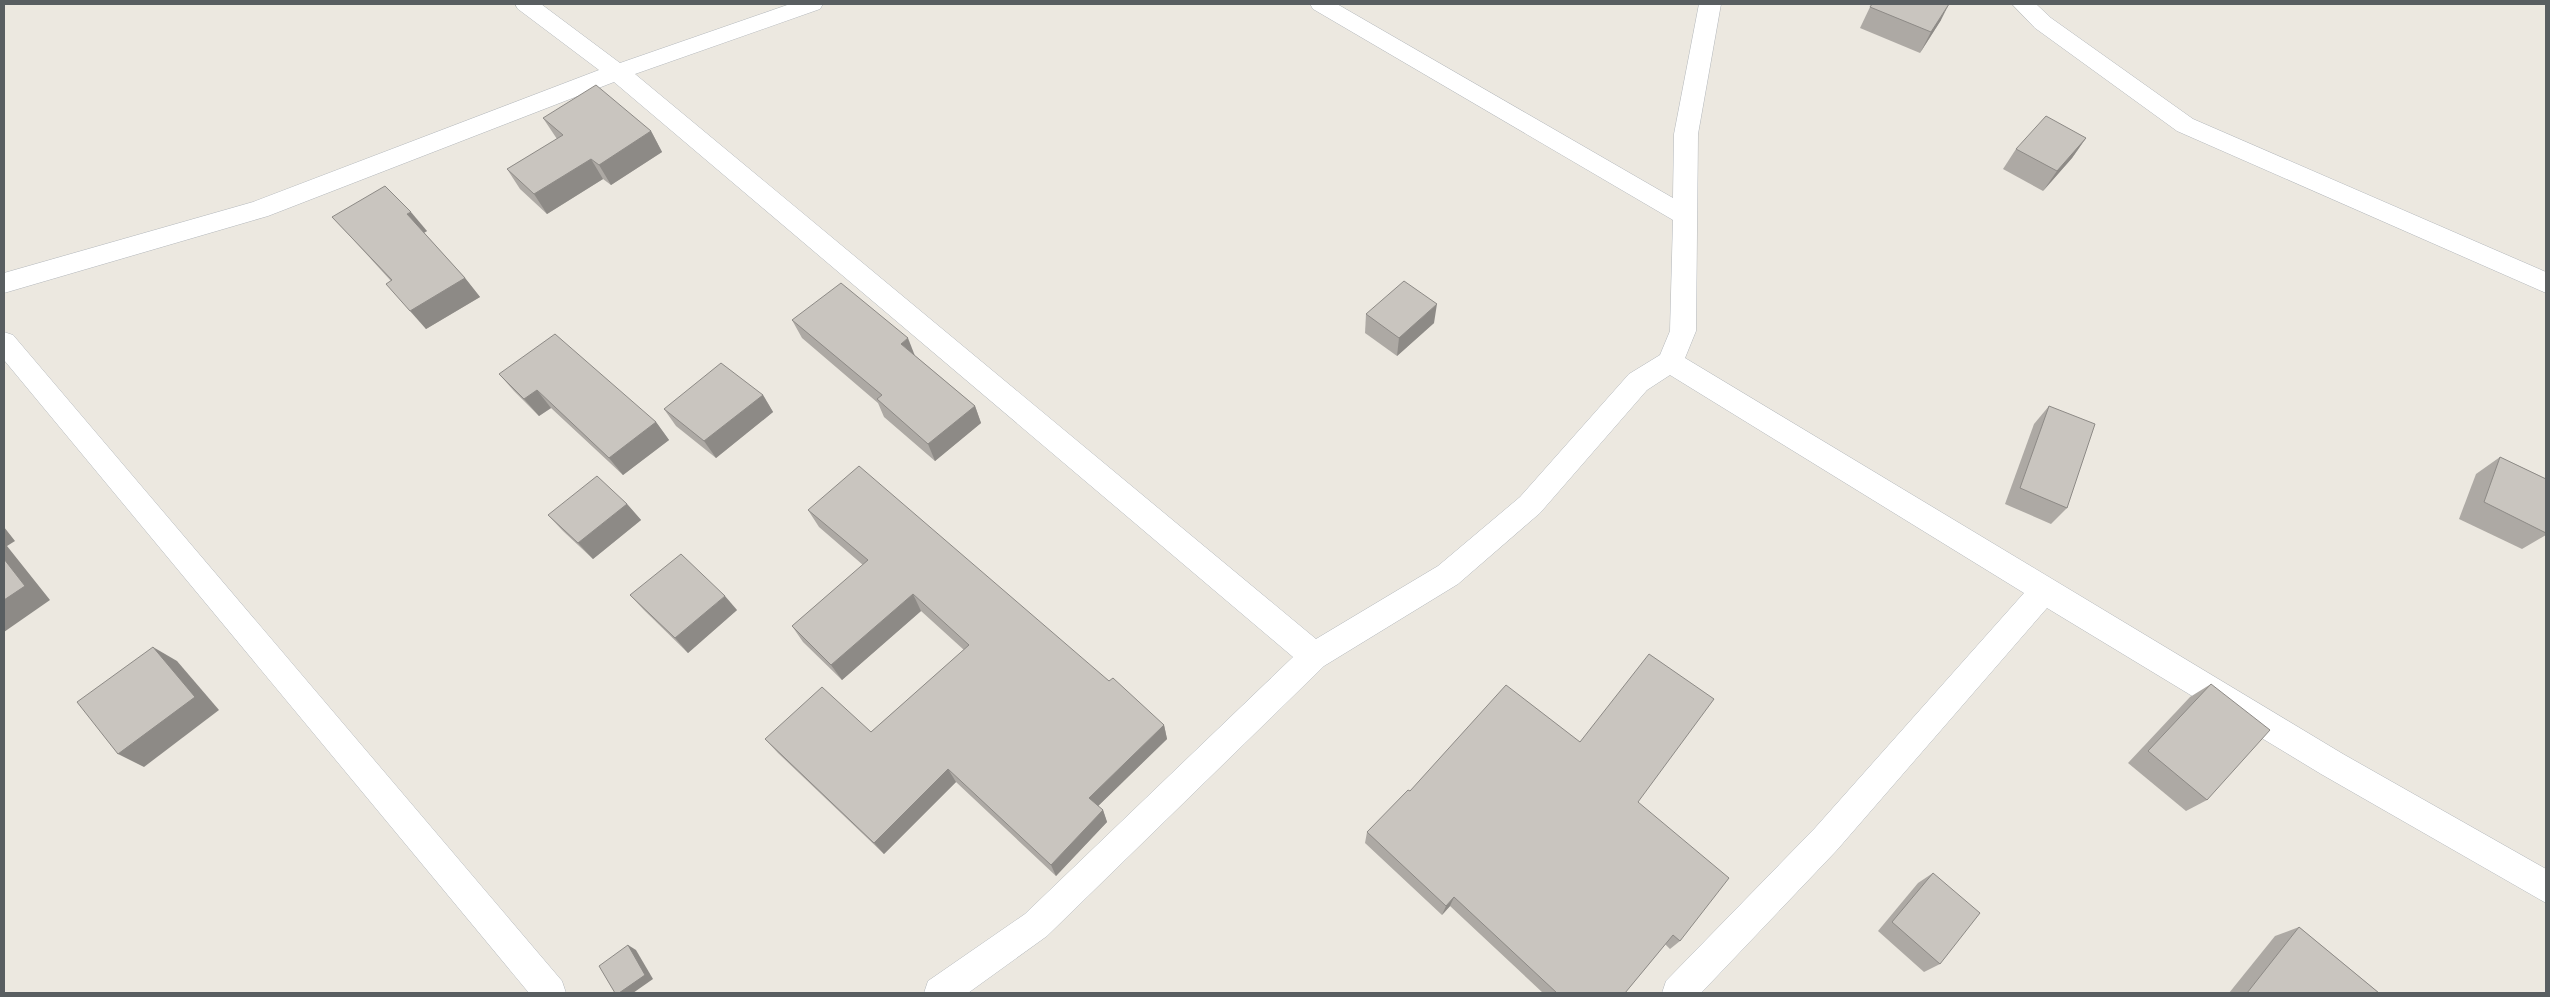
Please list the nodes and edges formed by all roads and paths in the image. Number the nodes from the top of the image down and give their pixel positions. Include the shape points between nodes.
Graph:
1 (526, 4) edge
2 (812, 4) edge
3 (1321, 4) edge
4 (1709, 4) edge
5 (2023, 4) edge
6 (616, 72) junction
7 (1685, 216) junction
8 (2546, 282) edge
9 (4, 283) edge
10 (4, 342) edge
11 (1670, 362) junction
12 (2044, 591) junction
13 (1314, 656) junction
14 (2546, 887) edge
15 (550, 993) edge
16 (940, 993) edge
17 (1678, 993) edge

1 - 6 street
2 - 6 street
3 - 7 street
4 - 7 street via 1686,134
5 - 8 street via 2043,23 2185,124
6 - 9 street via 259,209
6 - 13 street
7 - 11 street via 1683,331
10 - 15 street
11 - 12 street
11 - 13 street via 1638,382 1530,505 1448,575
12 - 14 street via 2332,764
12 - 17 street via 1826,839
13 - 16 street via 1036,925

